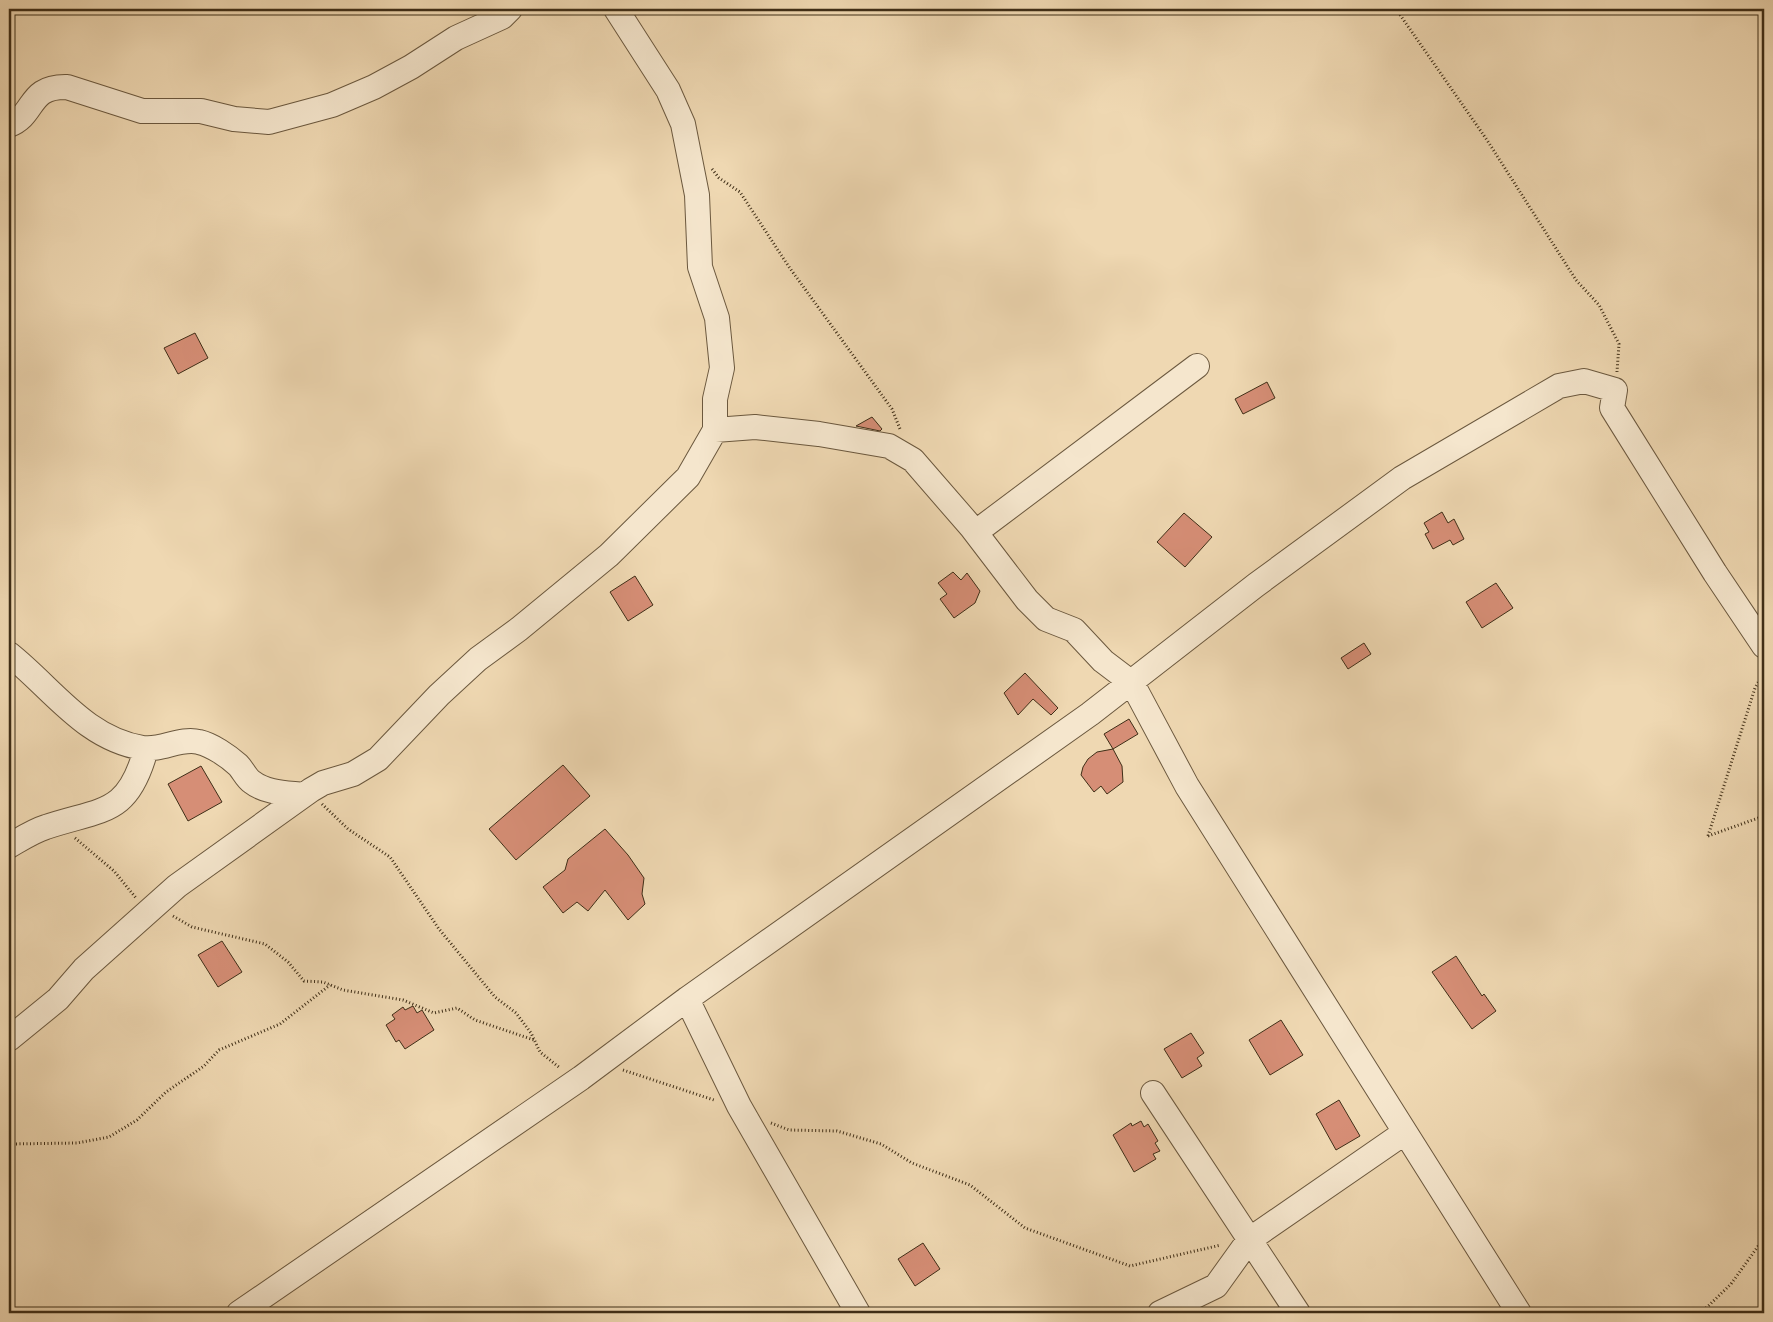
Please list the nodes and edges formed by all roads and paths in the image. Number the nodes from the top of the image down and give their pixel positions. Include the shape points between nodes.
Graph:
1 (510, 9) edge
2 (616, 9) edge
3 (1396, 9) edge
4 (9, 125) edge
5 (709, 165) dead end
6 (1196, 366) dead end
7 (1615, 390) junction
8 (715, 430) junction
9 (913, 460) junction
10 (976, 532) junction
11 (1764, 646) edge
12 (9, 654) edge
13 (1764, 672) edge
14 (1132, 683) junction
15 (146, 749) junction
16 (307, 793) junction
17 (1764, 816) edge
18 (60, 824) junction
19 (9, 846) edge
20 (151, 910) junction
21 (330, 985) junction
22 (687, 999) junction
23 (9, 1039) edge
24 (534, 1040) junction
25 (589, 1072) junction
26 (1152, 1093) dead end
27 (741, 1110) junction
28 (1404, 1133) junction
29 (9, 1144) edge
30 (1764, 1238) edge
31 (1249, 1240) junction
32 (239, 1313) edge
33 (858, 1313) edge
34 (1160, 1313) edge
35 (1298, 1313) edge
36 (1519, 1313) edge
37 (1701, 1313) edge

1 - 4 street via 502,17 456,38 374,87 332,104 269,122 234,119 201,111 142,111 56,87 39,94 19,120
2 - 8 street via 668,90 683,124 697,195 700,267 717,318 722,368 715,399
3 - 7 path via 1487,140 1576,280 1599,305 1619,344
5 - 9 path via 719,178 740,192 788,267 892,408
6 - 10 street
7 - 11 street via 1612,408
7 - 14 street via 1584,382 1559,386 1402,478 1256,584
8 - 9 street via 756,427 819,434 889,446
8 - 16 street via 688,477 609,555 478,659 378,759 353,774 322,783
9 - 10 street
10 - 14 street via 1027,600 1046,619 1074,630
12 - 15 street via 85,724 121,744
13 - 17 path via 1755,688 1708,836
14 - 22 street
14 - 28 street via 1186,786
15 - 16 street via 197,741 238,765 251,782 263,788
15 - 18 street via 140,772 114,806
16 - 20 street via 225,850
16 - 24 path via 348,829 390,857 439,929 495,996 516,1013
18 - 19 street via 31,833
18 - 20 path
20 - 21 path via 192,927 265,944 288,962 304,981
20 - 23 street via 84,969 58,999
21 - 24 path via 403,1000 434,1013 457,1008 475,1020
21 - 29 path via 280,1024 219,1050 137,1120 109,1136 77,1143
22 - 25 street
22 - 27 street
24 - 25 path via 540,1052 554,1066
25 - 27 path via 630,1071
25 - 32 street
26 - 31 street
27 - 31 path via 789,1130 837,1131 881,1144 912,1164 970,1185 1025,1228 1130,1266
27 - 33 street
28 - 31 street
28 - 36 street
30 - 37 path via 1731,1284
31 - 34 street via 1216,1286
31 - 35 street

